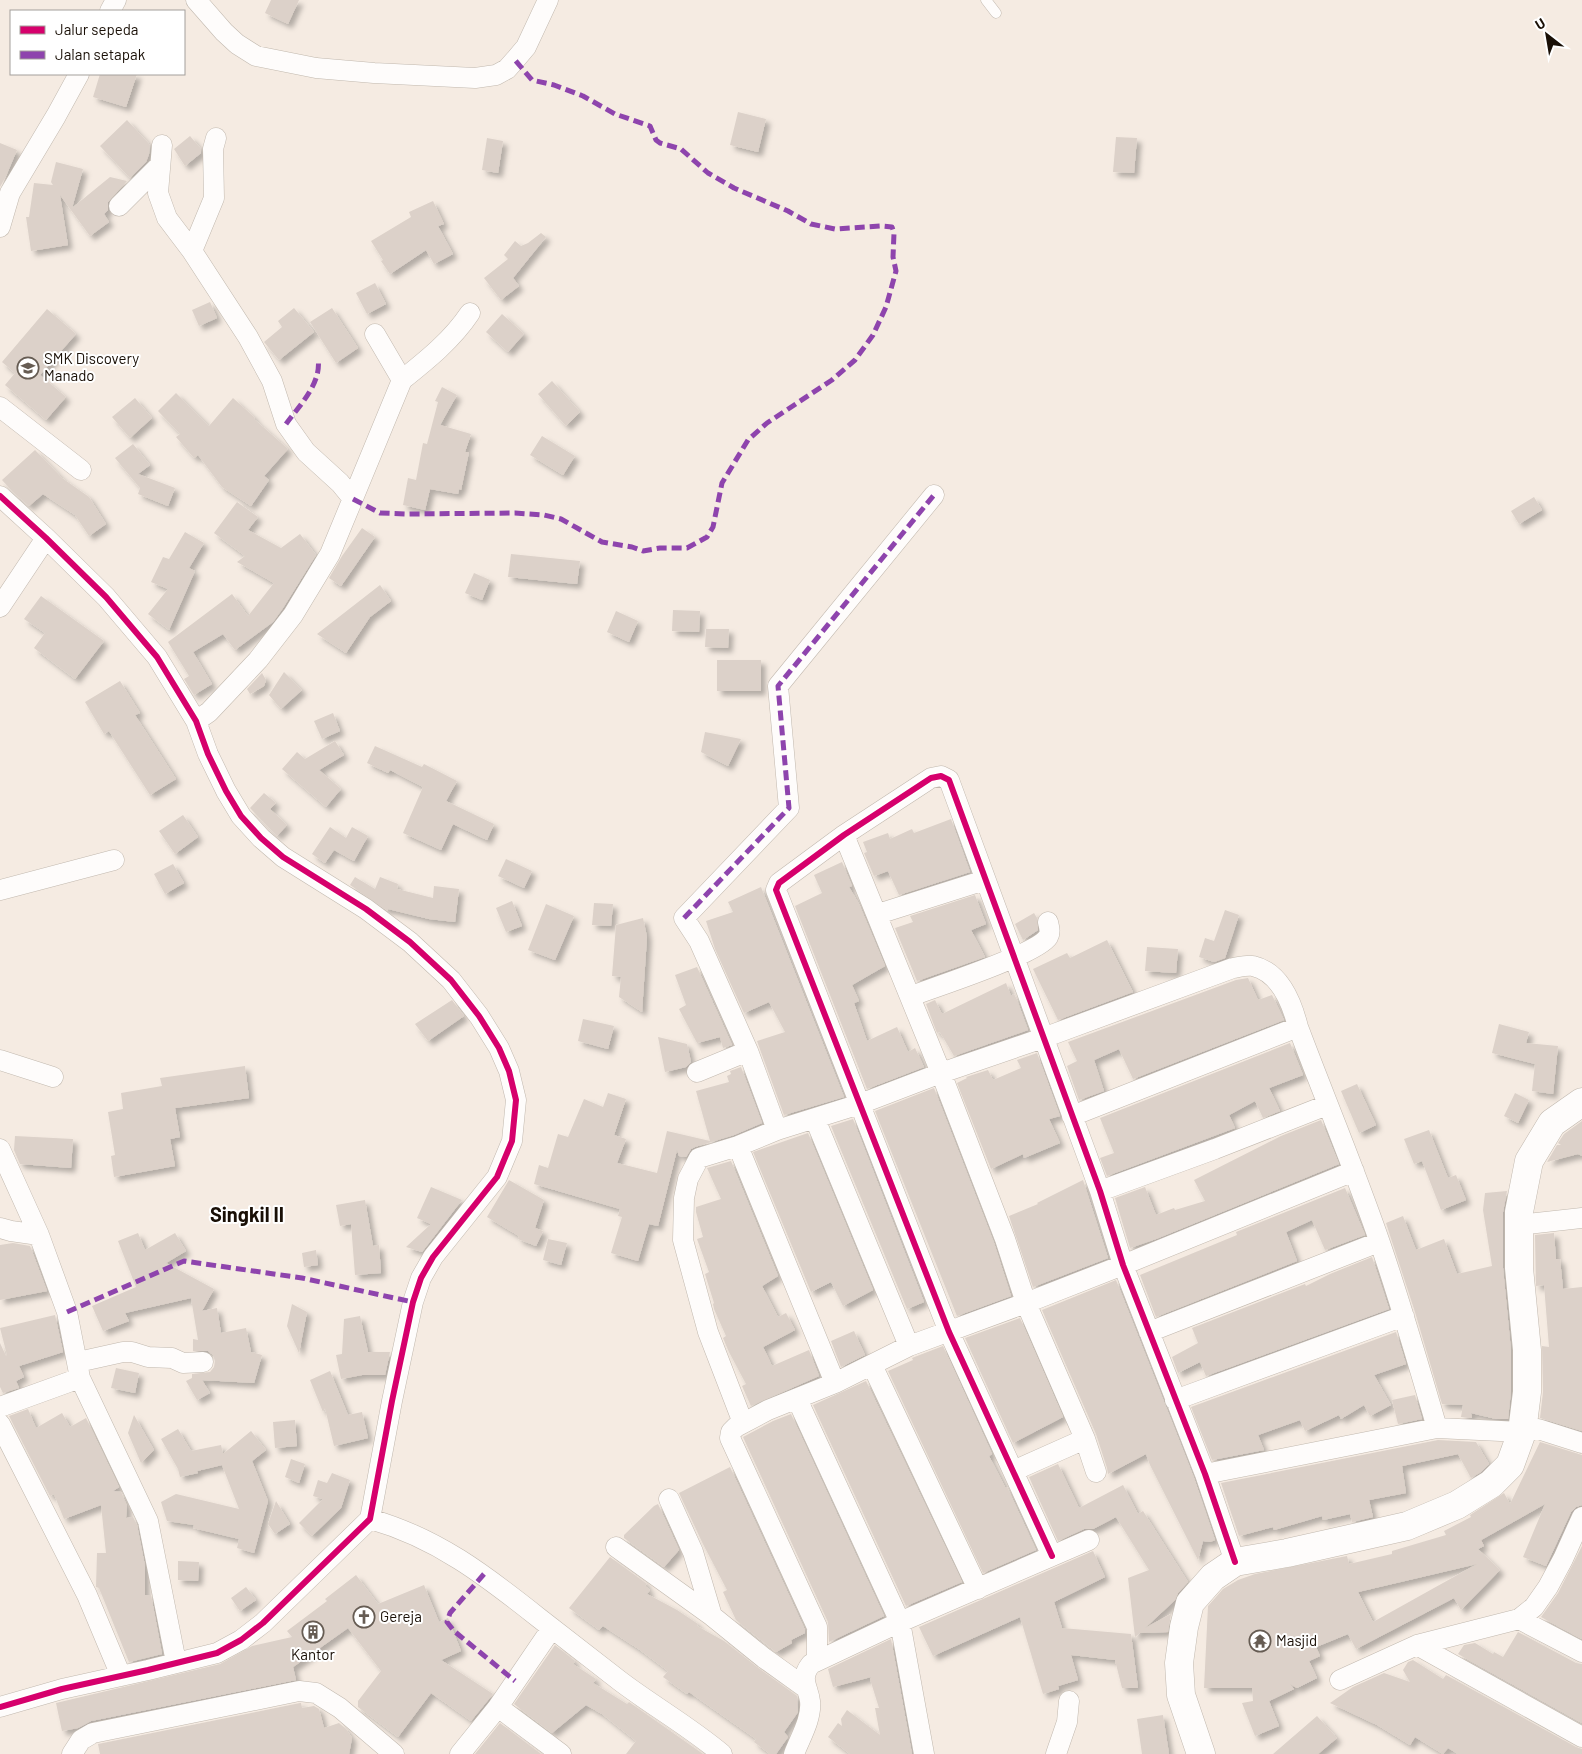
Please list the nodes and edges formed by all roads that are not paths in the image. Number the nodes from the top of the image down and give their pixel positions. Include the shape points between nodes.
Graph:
1 (196, 0) edge
2 (548, 0) edge
3 (986, 0) edge
4 (996, 13) dead end
5 (78, 75) edge
6 (216, 138) dead end
7 (162, 145) dead end
8 (159, 166) junction
9 (120, 206) dead end
10 (0, 228) edge
11 (192, 251) junction
12 (470, 313) dead end
13 (374, 334) dead end
14 (402, 380) junction
15 (0, 407) edge
16 (81, 470) dead end
17 (934, 495) dead end
18 (0, 496) edge
19 (353, 499) junction
20 (46, 538) junction
21 (0, 608) edge
22 (196, 721) junction
23 (844, 835) junction
24 (114, 860) dead end
25 (985, 880) junction
26 (0, 890) edge
27 (878, 914) junction
28 (1048, 922) dead end
29 (1014, 958) junction
30 (911, 996) junction
31 (1298, 1027) junction
32 (1043, 1038) junction
33 (748, 1052) junction
34 (0, 1060) edge
35 (697, 1072) dead end
36 (941, 1073) junction
37 (53, 1077) dead end
38 (1582, 1102) edge
39 (860, 1104) junction
40 (1327, 1105) junction
41 (1072, 1116) junction
42 (815, 1119) junction
43 (777, 1130) junction
44 (738, 1146) junction
45 (0, 1149) edge
46 (1354, 1171) junction
47 (1100, 1191) junction
48 (1582, 1218) edge
49 (1518, 1225) junction
50 (0, 1228) edge
51 (39, 1235) junction
52 (1380, 1242) junction
53 (1123, 1265) junction
54 (1026, 1304) junction
55 (1404, 1316) junction
56 (949, 1332) junction
57 (1149, 1332) junction
58 (909, 1346) junction
59 (203, 1362) dead end
60 (872, 1366) junction
61 (79, 1370) junction
62 (835, 1383) junction
63 (797, 1399) junction
64 (1175, 1400) junction
65 (0, 1407) edge
66 (743, 1423) junction
67 (0, 1424) edge
68 (1437, 1428) junction
69 (1522, 1432) junction
70 (1085, 1439) junction
71 (1582, 1443) edge
72 (1014, 1471) junction
73 (1096, 1472) dead end
74 (1205, 1474) junction
75 (668, 1499) dead end
76 (1582, 1517) edge
77 (370, 1519) junction
78 (1090, 1540) dead end
79 (616, 1547) dead end
80 (1052, 1556) junction
81 (1235, 1562) junction
82 (978, 1589) junction
83 (712, 1616) junction
84 (1519, 1619) junction
85 (900, 1622) junction
86 (552, 1628) junction
87 (1417, 1645) junction
88 (1582, 1652) edge
89 (817, 1661) junction
90 (176, 1662) junction
91 (121, 1676) junction
92 (1340, 1680) dead end
93 (806, 1688) junction
94 (1069, 1701) dead end
95 (0, 1707) edge
96 (498, 1707) junction
97 (1582, 1737) edge
98 (709, 1750) edge
99 (72, 1754) edge
100 (394, 1754) edge
101 (460, 1754) edge
102 (561, 1754) edge
103 (794, 1754) edge
104 (924, 1754) edge
105 (1056, 1754) edge
106 (1201, 1754) edge

1 - 2 street via 237,44 256,56 316,68 476,78 496,75 507,69 526,47
3 - 4 lane
5 - 10 street via 10,193
6 - 11 street via 213,149 214,198
7 - 8 street
8 - 9 street
8 - 11 street via 158,193 167,218
11 - 19 street via 248,337 272,381 286,424 306,452
12 - 14 street via 441,347
13 - 14 street
14 - 19 street
15 - 16 street
17 - 33 street via 778,686 789,808 684,918 703,949
18 - 20 street
19 - 22 street via 330,554 293,615 258,660 209,712
20 - 21 street
20 - 22 street via 106,597 157,656
22 - 77 street via 226,791 241,816 261,838 283,857 366,909 410,942 451,980 499,1048 516,1100 512,1141 497,1177 433,1257 421,1278 413,1302
23 - 25 street via 931,778 941,776 949,780
23 - 27 street
23 - 39 street via 779,883 776,890
24 - 26 street
25 - 27 street
25 - 29 street
27 - 30 street
28 - 29 street via 1050,932 1047,938
29 - 30 street
29 - 32 street
30 - 36 street
31 - 32 street via 1283,988 1272,977 1252,966 1233,968
31 - 40 street
31 - 41 street
32 - 36 street
32 - 41 street
33 - 35 street
33 - 43 street
34 - 37 street
36 - 39 street
36 - 54 street via 1005,1239
38 - 49 street via 1552,1123 1529,1161
39 - 42 street
39 - 56 street
40 - 46 street
40 - 47 street
41 - 47 street
42 - 43 street
42 - 58 street
43 - 44 street
44 - 62 street
44 - 66 street via 699,1158 688,1179 684,1198 683,1240 708,1332
45 - 51 street
46 - 52 street
46 - 53 street
47 - 53 street
48 - 49 street
49 - 69 street via 1527,1350 1527,1392
50 - 51 street
51 - 61 street via 67,1312
52 - 55 street
52 - 57 street
53 - 54 street
53 - 57 street
54 - 56 street
54 - 70 street
55 - 64 street
55 - 68 street
56 - 58 street
56 - 72 street
57 - 64 street
58 - 60 street
59 - 61 street via 183,1363 172,1358 123,1352
60 - 62 street
60 - 82 street
61 - 65 street
61 - 90 street via 148,1521
62 - 63 street
63 - 66 street
63 - 85 street
64 - 74 street
66 - 89 street via 730,1438 817,1627
67 - 91 street via 87,1595
68 - 69 street
68 - 74 street
69 - 71 street via 1538,1429
69 - 81 street via 1510,1465 1491,1484 1457,1505 1407,1526
70 - 72 street
70 - 73 street
72 - 80 street
74 - 81 street
75 - 83 street via 693,1552
76 - 84 street via 1548,1587
77 - 86 street via 433,1543 484,1574
77 - 90 street via 263,1623 241,1640 218,1652
78 - 80 street
79 - 83 street
80 - 82 street
81 - 106 street via 1213,1577 1190,1603 1184,1627 1179,1663 1181,1695
82 - 85 street
83 - 93 street
84 - 87 street
84 - 88 street
85 - 89 street
85 - 104 street
86 - 96 street
86 - 98 street
87 - 92 street
87 - 97 street
89 - 93 street via 806,1670
90 - 91 street
91 - 95 street
93 - 103 street via 809,1714
94 - 105 street via 1067,1722
96 - 101 street
96 - 102 street
99 - 100 street via 81,1740 93,1733 298,1692 316,1693 340,1708

